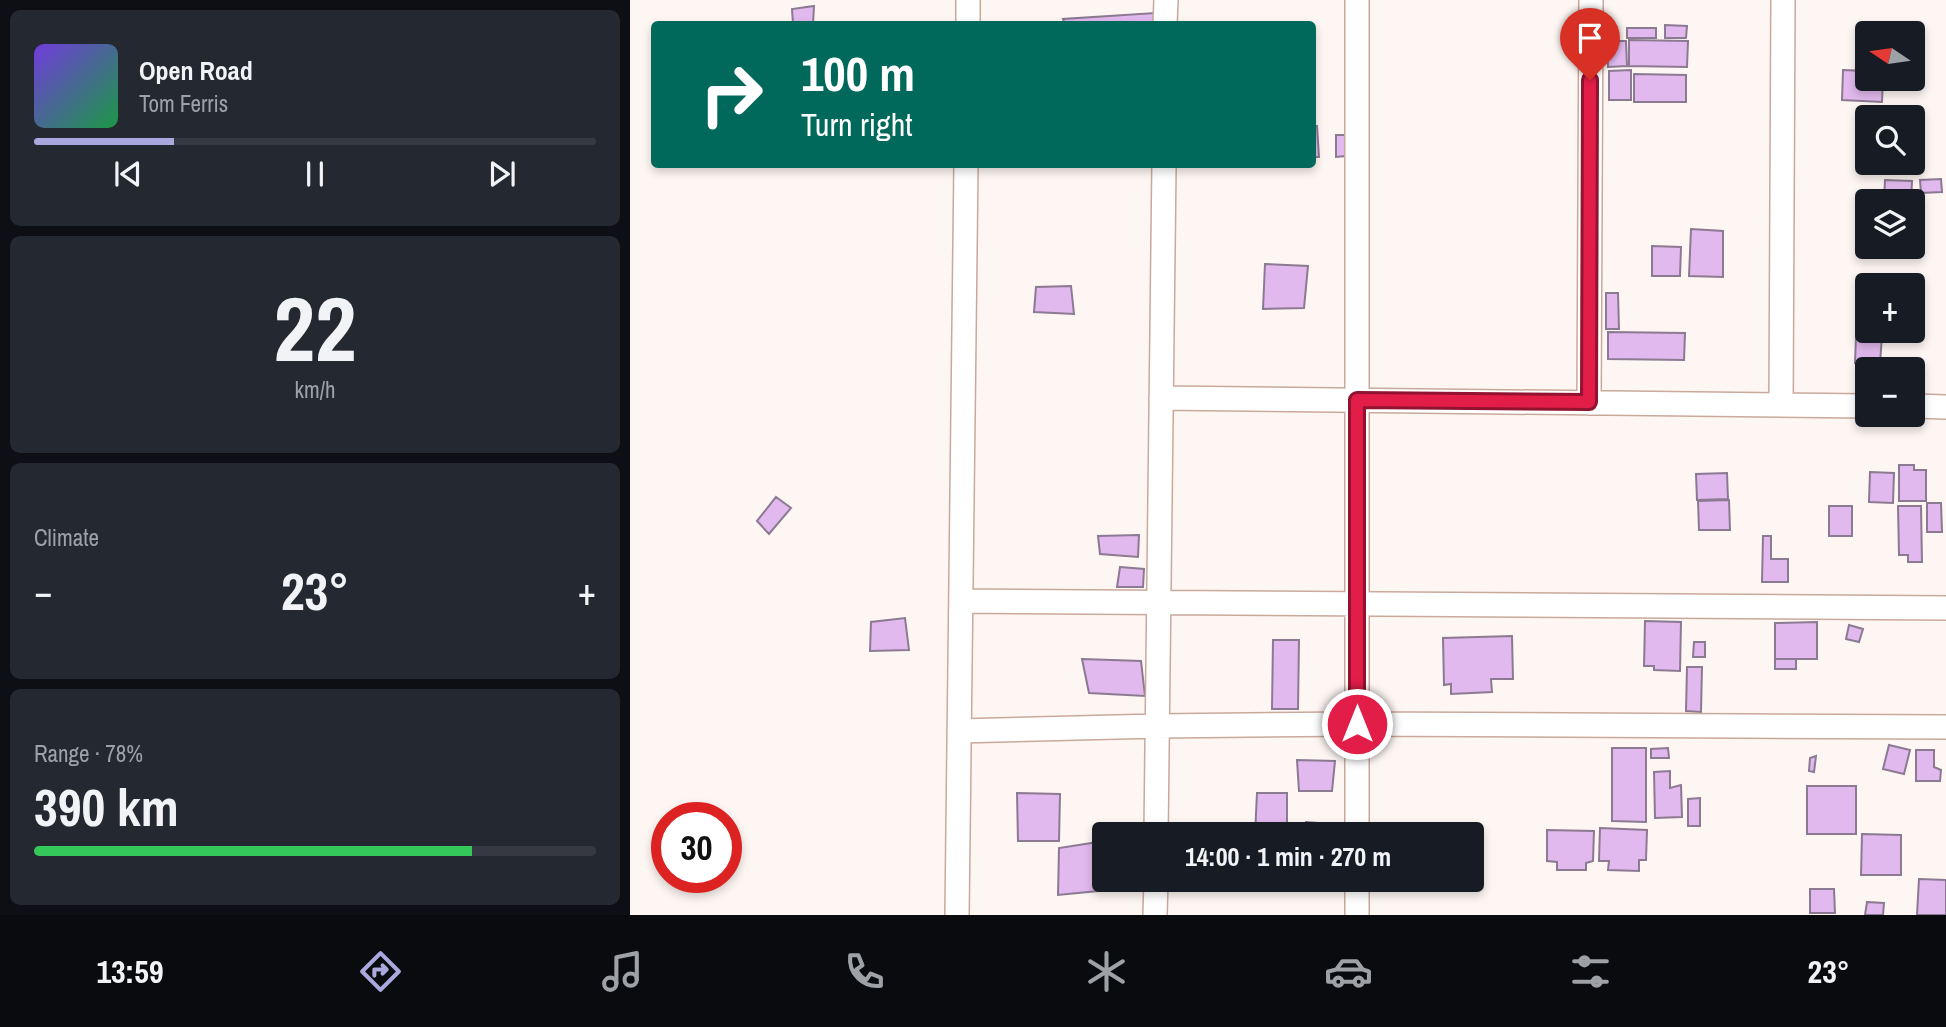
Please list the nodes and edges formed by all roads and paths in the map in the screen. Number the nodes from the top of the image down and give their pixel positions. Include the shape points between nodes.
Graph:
1 (968, 0) edge
2 (1166, 0) edge
3 (1357, 0) edge
4 (1591, 0) edge
5 (1783, 0) edge
6 (968, 21) edge
7 (1165, 21) edge
8 (966, 168) edge
9 (1164, 168) edge
10 (1161, 398) junction
11 (1357, 400) junction
12 (1589, 402) junction
13 (1780, 405) junction
14 (1855, 406) edge
15 (1925, 406) edge
16 (1946, 407) edge
17 (961, 601) junction
18 (1159, 603) junction
19 (1357, 604) junction
20 (1946, 608) edge
21 (1357, 724) junction
22 (1157, 726) junction
23 (1946, 726) edge
24 (959, 732) junction
25 (1156, 822) edge
26 (1357, 822) edge
27 (1156, 892) edge
28 (1357, 892) edge
29 (957, 915) edge
30 (1155, 915) edge
31 (1357, 915) edge

1 - 6 street
2 - 7 street
3 - 11 street
4 - 12 street
5 - 13 street
8 - 17 street
9 - 10 street
10 - 11 street
10 - 18 street
11 - 12 street
11 - 19 street
12 - 13 street
13 - 14 street
15 - 16 street
17 - 18 street
17 - 24 street
18 - 19 street
18 - 22 street
19 - 20 street
19 - 21 street
21 - 22 street
21 - 23 street
21 - 26 street
22 - 24 street
22 - 25 street
24 - 29 street
27 - 30 street
28 - 31 street

